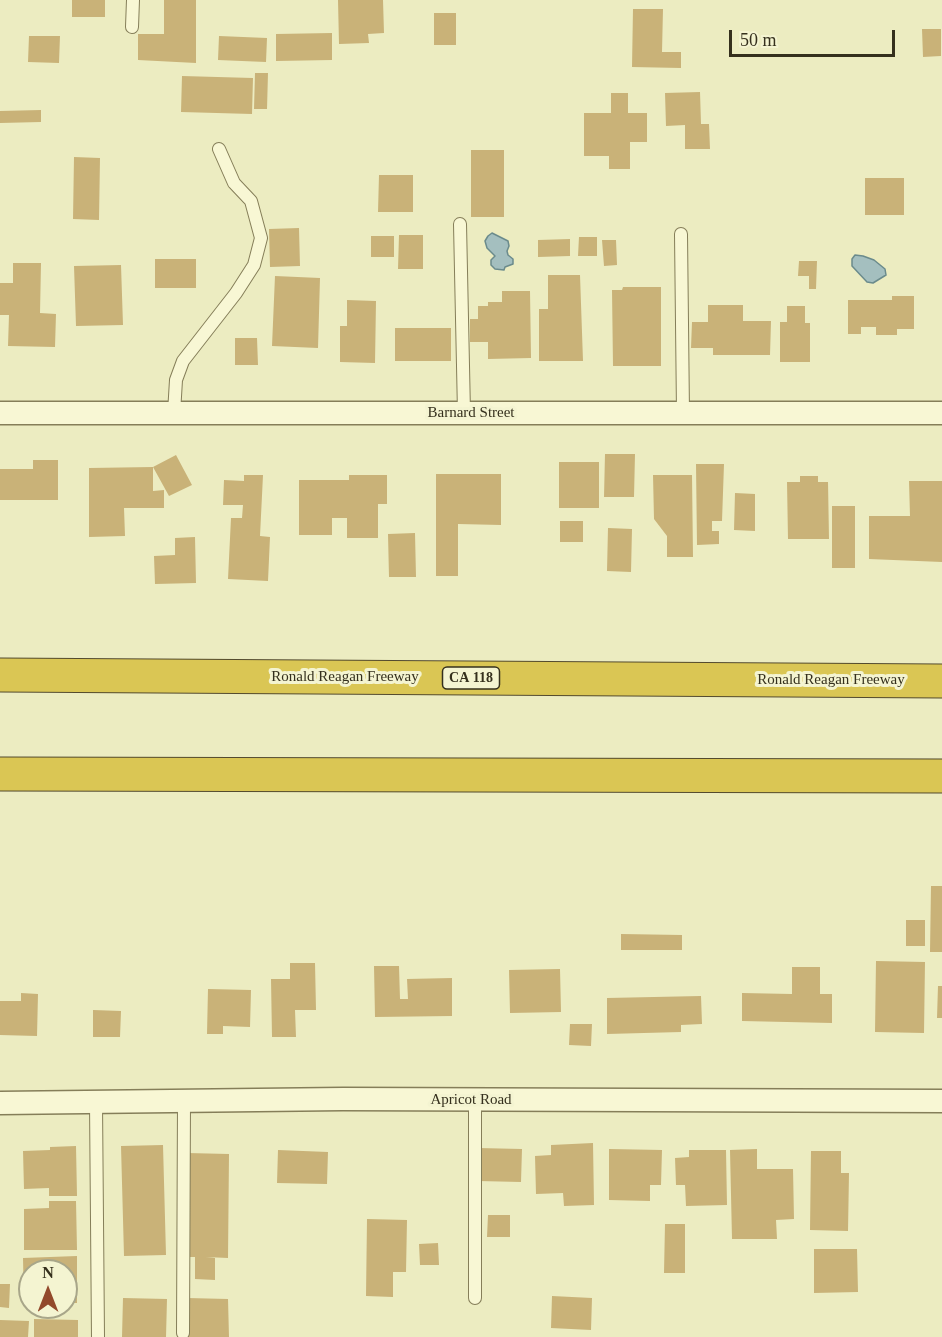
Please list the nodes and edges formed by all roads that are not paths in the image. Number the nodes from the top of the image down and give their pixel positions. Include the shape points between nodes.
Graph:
1 (133, 0) edge
2 (132, 27) dead end
3 (219, 148) dead end
4 (460, 224) dead end
5 (681, 234) dead end
6 (0, 413) edge
7 (174, 413) junction
8 (464, 413) junction
9 (683, 413) junction
10 (942, 413) edge
11 (0, 675) edge
12 (942, 681) edge
13 (0, 774) edge
14 (942, 776) edge
15 (475, 1100) junction
16 (942, 1101) edge
17 (184, 1102) junction
18 (0, 1103) edge
19 (96, 1103) junction
20 (475, 1298) dead end
21 (183, 1334) dead end
22 (98, 1337) edge

1 - 2 lane
3 - 7 lane via 234,183 251,201 261,238 254,265 183,360 176,380
4 - 8 lane
5 - 9 lane
6 - 7 street, Barnard Street
7 - 8 street, Barnard Street
8 - 9 street, Barnard Street
9 - 10 street, Barnard Street
11 - 12 highway, Ronald Reagan Freeway / CA 118
13 - 14 highway
15 - 16 street, Apricot Road
15 - 17 street, Apricot Road
15 - 20 lane
17 - 19 street, Apricot Road
17 - 21 lane
18 - 19 street, Apricot Road
19 - 22 lane

